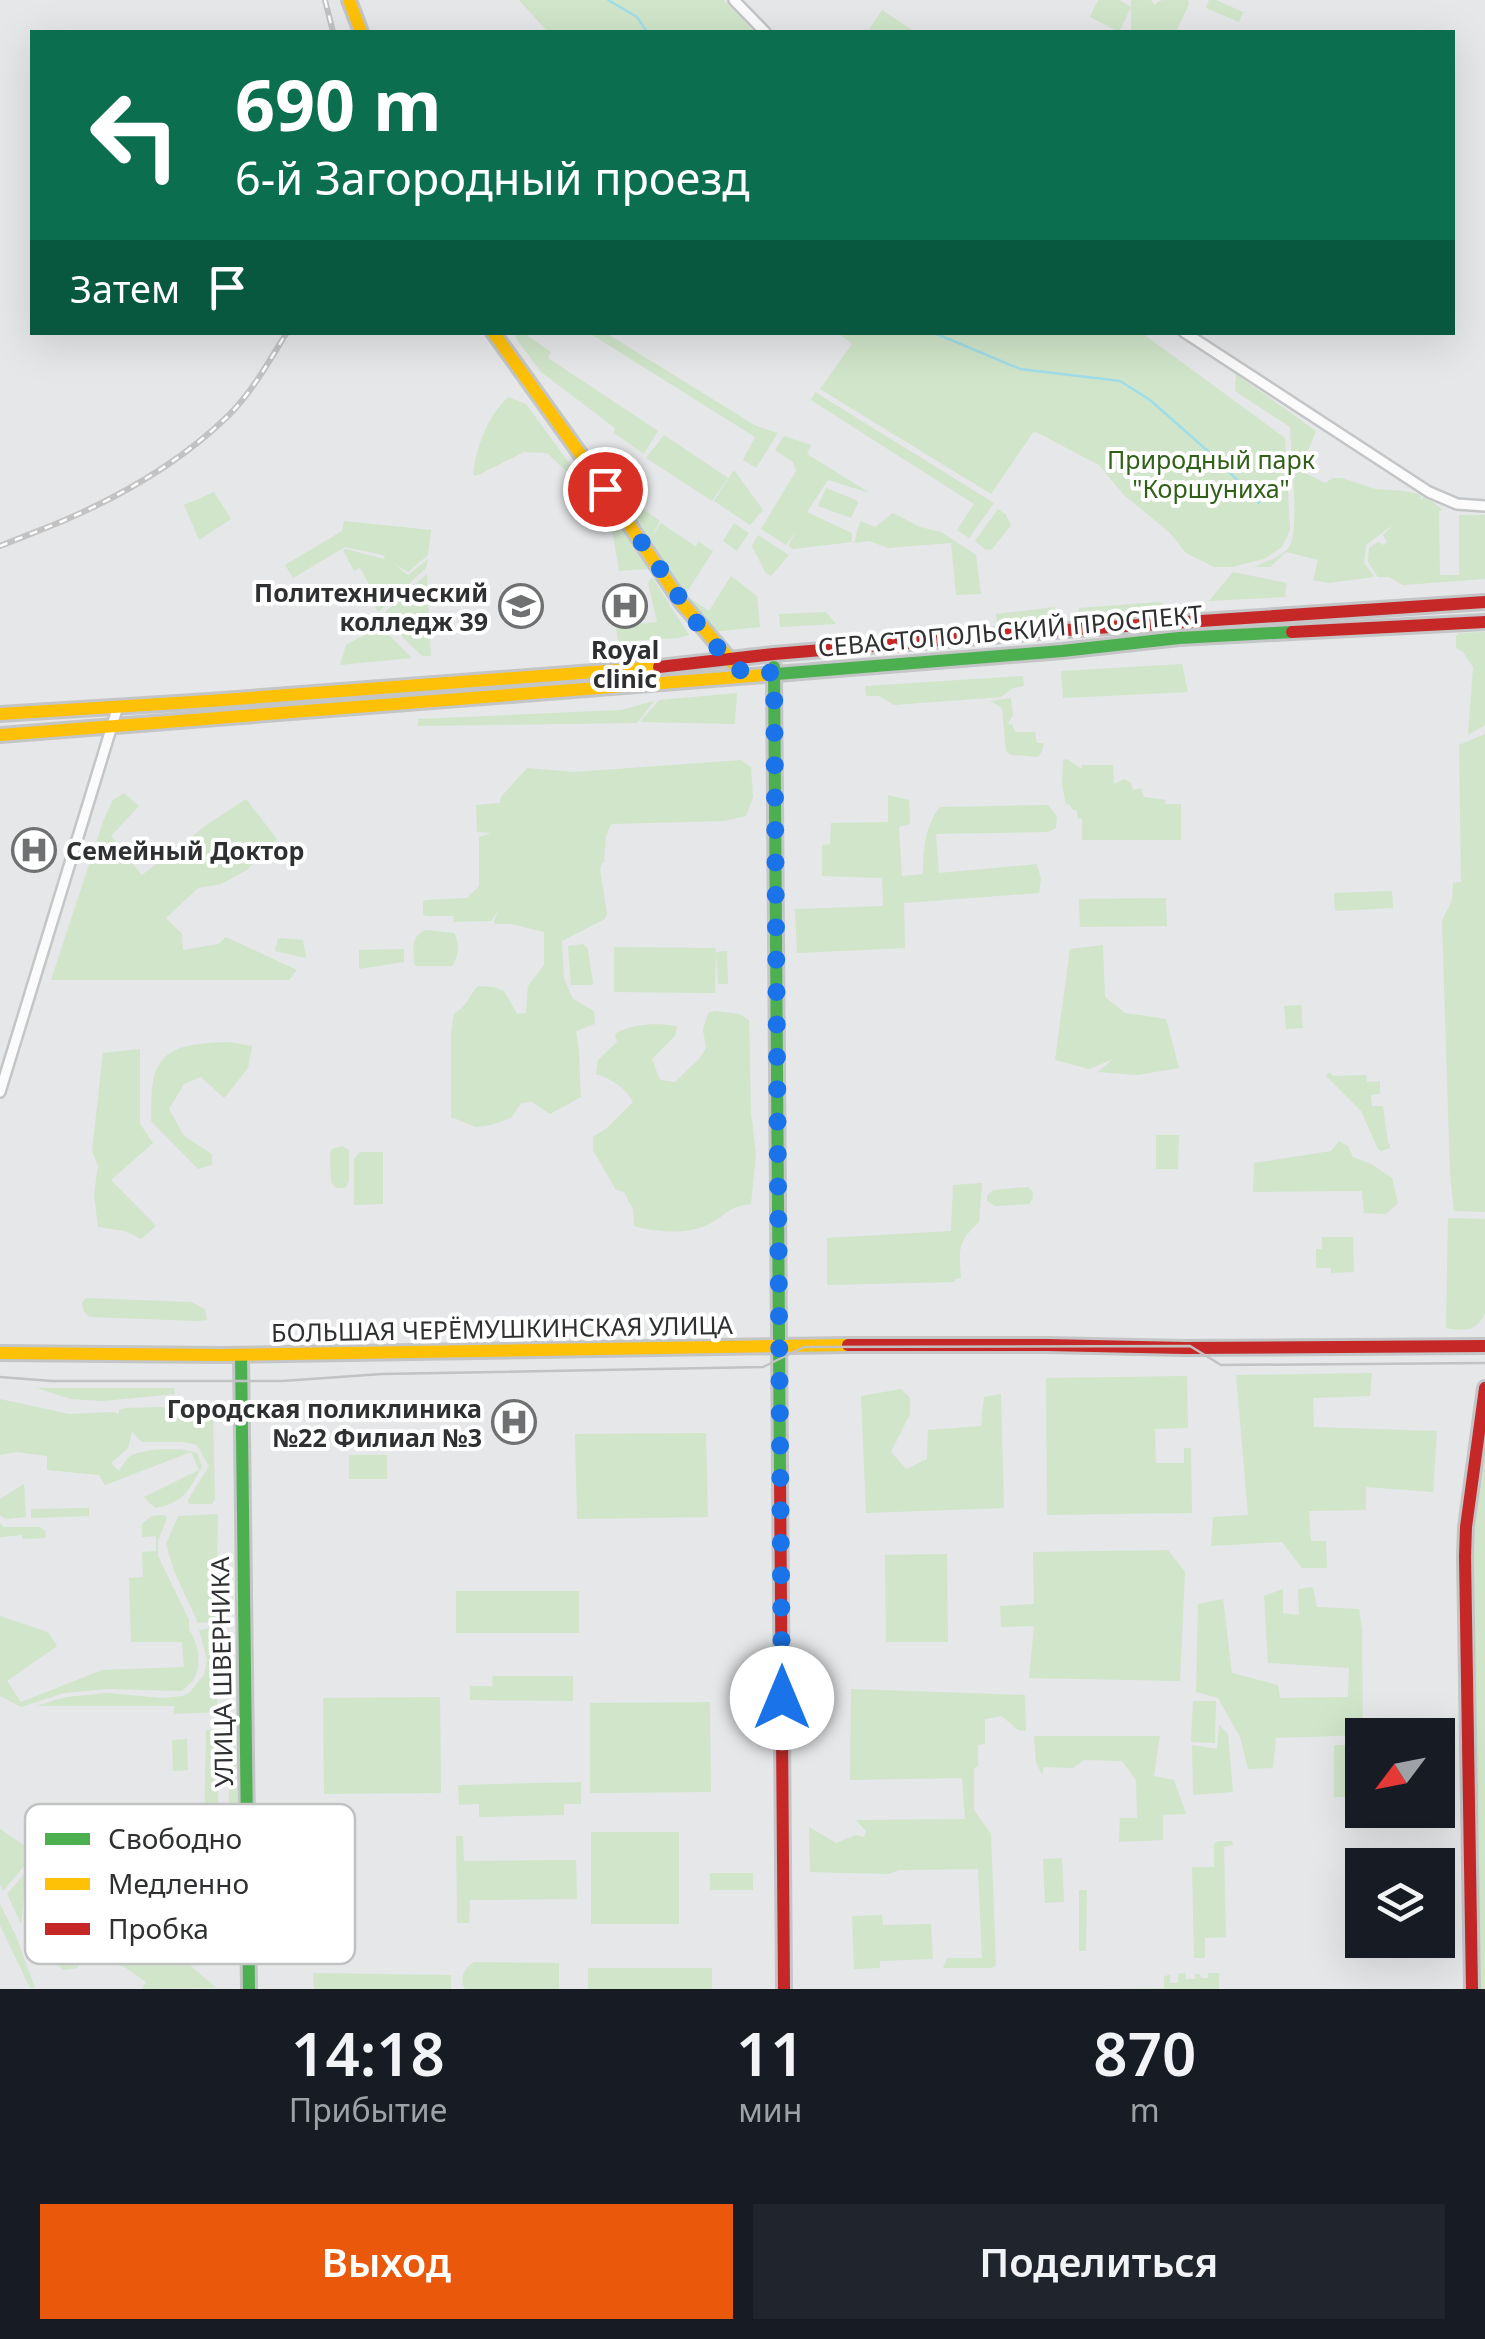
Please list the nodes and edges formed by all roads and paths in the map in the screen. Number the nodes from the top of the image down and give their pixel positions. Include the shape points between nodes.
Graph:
1 (349, 0) edge
2 (734, 0) edge
3 (360, 30) edge
4 (763, 30) edge
5 (496, 335) edge
6 (1189, 335) edge
7 (1485, 506) edge
8 (1485, 602) edge
9 (1485, 622) edge
10 (774, 654) junction
11 (730, 660) junction
12 (774, 672) junction
13 (746, 676) junction
14 (118, 706) junction
15 (0, 714) edge
16 (113, 726) junction
17 (0, 735) edge
18 (0, 1092) edge
19 (780, 1345) junction
20 (1485, 1346) edge
21 (0, 1352) edge
22 (241, 1355) junction
23 (1484, 1396) edge
24 (1482, 1424) edge
25 (247, 1804) edge
26 (249, 1964) edge
27 (249, 1989) edge
28 (784, 1989) edge
29 (1472, 1989) edge

1 - 3 main road
2 - 4 street
5 - 11 main road via 683,605
6 - 7 street via 1430,492
8 - 10 main road, СЕВАСТОПОЛЬСКИЙ ПРОСПЕКТ
9 - 12 main road, СЕВАСТОПОЛЬСКИЙ ПРОСПЕКТ via 1178,638
10 - 11 main road, СЕВАСТОПОЛЬСКИЙ ПРОСПЕКТ
10 - 12 main road
11 - 13 main road
11 - 14 main road, СЕВАСТОПОЛЬСКИЙ ПРОСПЕКТ
12 - 13 main road, СЕВАСТОПОЛЬСКИЙ ПРОСПЕКТ
12 - 19 main road
13 - 16 main road, СЕВАСТОПОЛЬСКИЙ ПРОСПЕКТ
14 - 15 main road, СЕВАСТОПОЛЬСКИЙ ПРОСПЕКТ
14 - 16 street
16 - 17 main road, СЕВАСТОПОЛЬСКИЙ ПРОСПЕКТ
16 - 18 street
19 - 20 main road, БОЛЬШАЯ ЧЕРЁМУШКИНСКАЯ УЛИЦА
19 - 22 main road, БОЛЬШАЯ ЧЕРЁМУШКИНСКАЯ УЛИЦА
19 - 28 main road
21 - 22 main road, БОЛЬШАЯ ЧЕРЁМУШКИНСКАЯ УЛИЦА
22 - 25 main road, УЛИЦА ШВЕРНИКА
23 - 24 main road
24 - 29 main road via 1465,1556
26 - 27 main road, УЛИЦА ШВЕРНИКА

